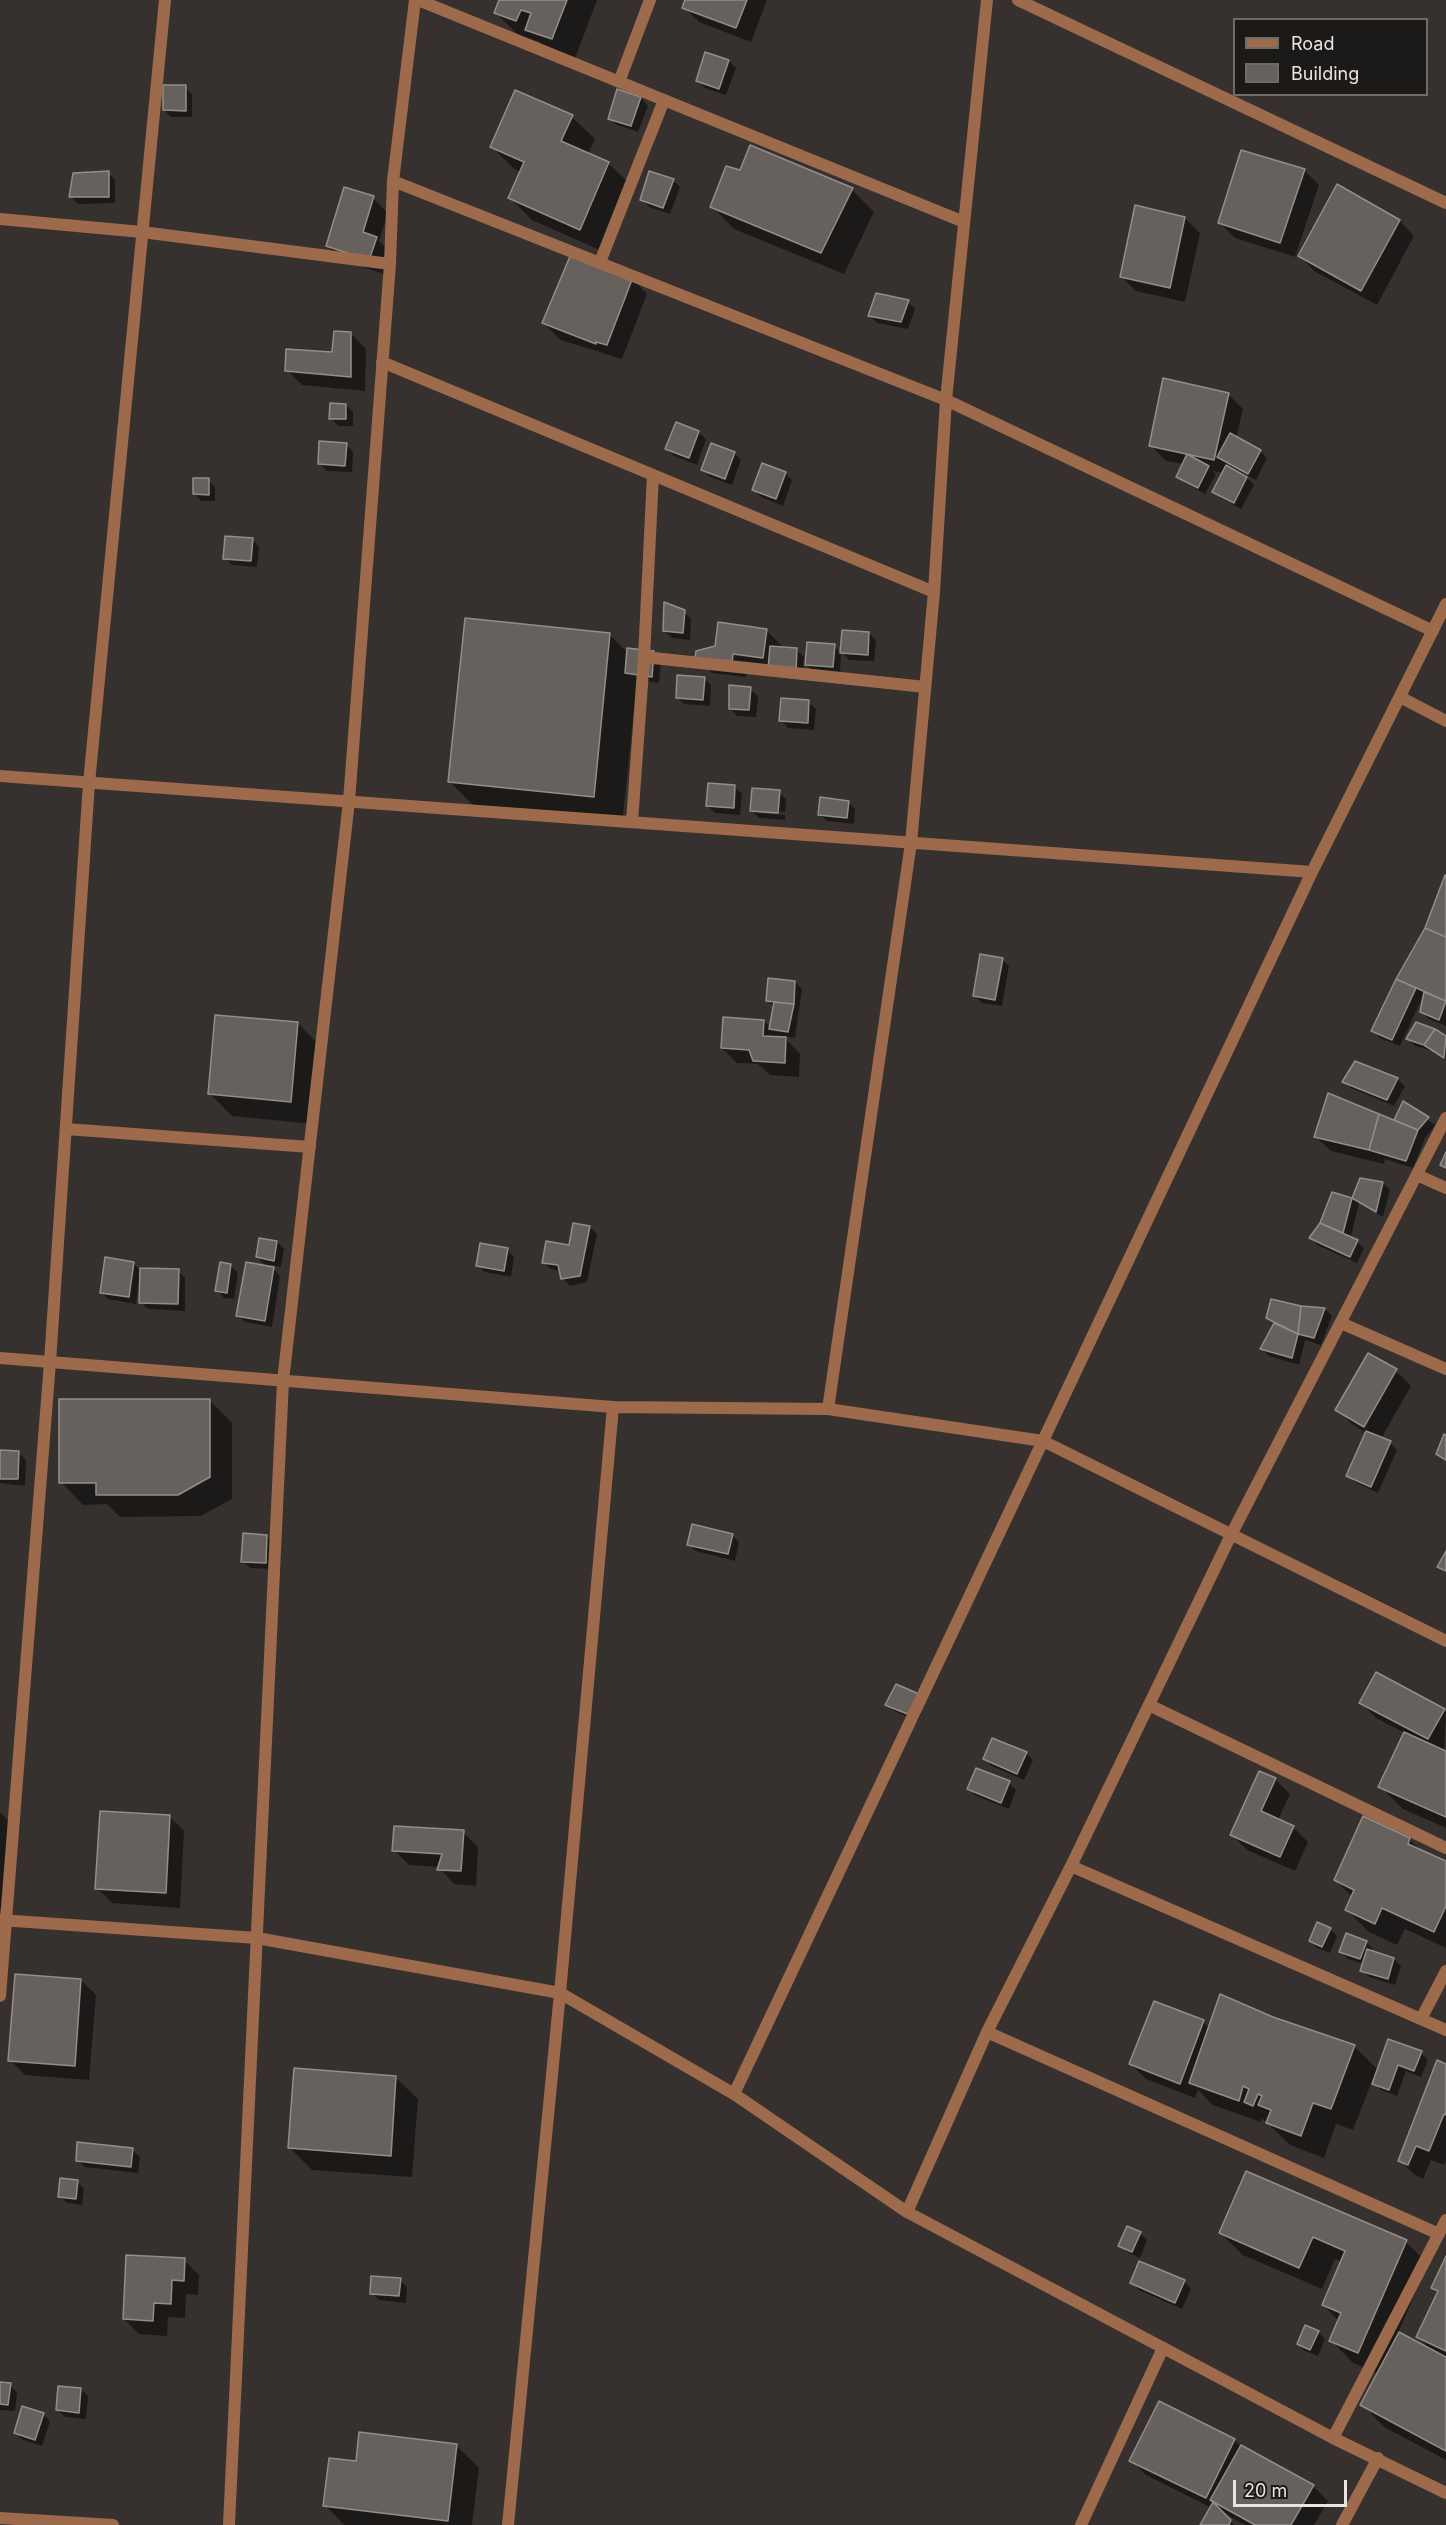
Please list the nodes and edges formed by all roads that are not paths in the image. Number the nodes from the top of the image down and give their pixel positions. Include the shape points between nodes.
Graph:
1 (165, 0) edge
2 (416, 0) edge
3 (650, 0) edge
4 (987, 0) edge
5 (1018, 0) edge
6 (619, 82) junction
7 (664, 100) junction
8 (393, 181) junction
9 (1446, 203) edge
10 (0, 219) edge
11 (964, 222) junction
12 (142, 232) junction
13 (600, 262) junction
14 (390, 264) junction
15 (381, 362) junction
16 (946, 400) junction
17 (653, 475) junction
18 (934, 592) junction
19 (1446, 604) edge
20 (1433, 631) junction
21 (644, 657) junction
22 (925, 687) junction
23 (1400, 697) junction
24 (1446, 721) edge
25 (0, 776) edge
26 (89, 783) junction
27 (349, 801) junction
28 (633, 822) junction
29 (910, 843) junction
30 (1312, 872) junction
31 (1446, 1118) edge
32 (66, 1129) junction
33 (310, 1147) junction
34 (1417, 1175) junction
35 (1446, 1188) edge
36 (1341, 1323) junction
37 (0, 1358) edge
38 (50, 1362) junction
39 (1446, 1369) edge
40 (283, 1381) junction
41 (613, 1407) junction
42 (828, 1409) junction
43 (1043, 1441) junction
44 (1231, 1534) junction
45 (1446, 1641) edge
46 (1149, 1705) junction
47 (1446, 1848) edge
48 (1071, 1866) junction
49 (3, 1920) edge
50 (257, 1938) junction
51 (1446, 1971) edge
52 (560, 1993) junction
53 (0, 1996) edge
54 (1421, 2019) junction
55 (1446, 2030) edge
56 (987, 2032) junction
57 (734, 2094) junction
58 (907, 2212) junction
59 (1446, 2220) edge
60 (1439, 2234) junction
61 (1163, 2348) junction
62 (1333, 2438) junction
63 (1378, 2458) junction
64 (1446, 2493) edge
65 (0, 2518) edge
66 (113, 2525) edge
67 (229, 2525) edge
68 (507, 2525) edge
69 (1081, 2525) edge
70 (1342, 2525) edge

1 - 12 street
2 - 6 street
2 - 8 street
3 - 6 street
4 - 11 street
5 - 9 street
6 - 7 street
7 - 11 street
7 - 13 street
8 - 13 street
8 - 14 street
10 - 12 street
11 - 16 street
12 - 14 street
12 - 26 street
13 - 16 street
14 - 15 street
15 - 17 street
15 - 27 street
16 - 18 street
16 - 20 street
17 - 18 street
17 - 21 street
18 - 22 street
19 - 20 street
20 - 23 street
21 - 22 street
21 - 28 street
22 - 29 street
23 - 24 street
23 - 30 street
25 - 26 street
26 - 27 street
26 - 32 street
27 - 28 street
27 - 33 street
28 - 29 street
29 - 30 street
29 - 42 street
30 - 43 street
31 - 34 street
32 - 33 street
32 - 38 street
33 - 40 street
34 - 35 street
34 - 36 street
36 - 39 street
36 - 44 street
37 - 38 street
38 - 40 street
38 - 49 street
40 - 41 street
40 - 50 street
41 - 42 street
41 - 52 street
42 - 43 street
43 - 44 street
43 - 57 street
44 - 45 street
44 - 46 street
46 - 47 street
46 - 48 street
48 - 54 street
48 - 56 street
49 - 50 street
49 - 53 street
50 - 52 street
50 - 67 street
51 - 54 street
52 - 57 street
52 - 68 street
54 - 55 street
56 - 58 street
56 - 60 street
57 - 58 street
58 - 61 street
59 - 60 street
60 - 62 street
61 - 62 street
61 - 69 street
62 - 63 street
63 - 64 street
63 - 70 street
65 - 66 street

